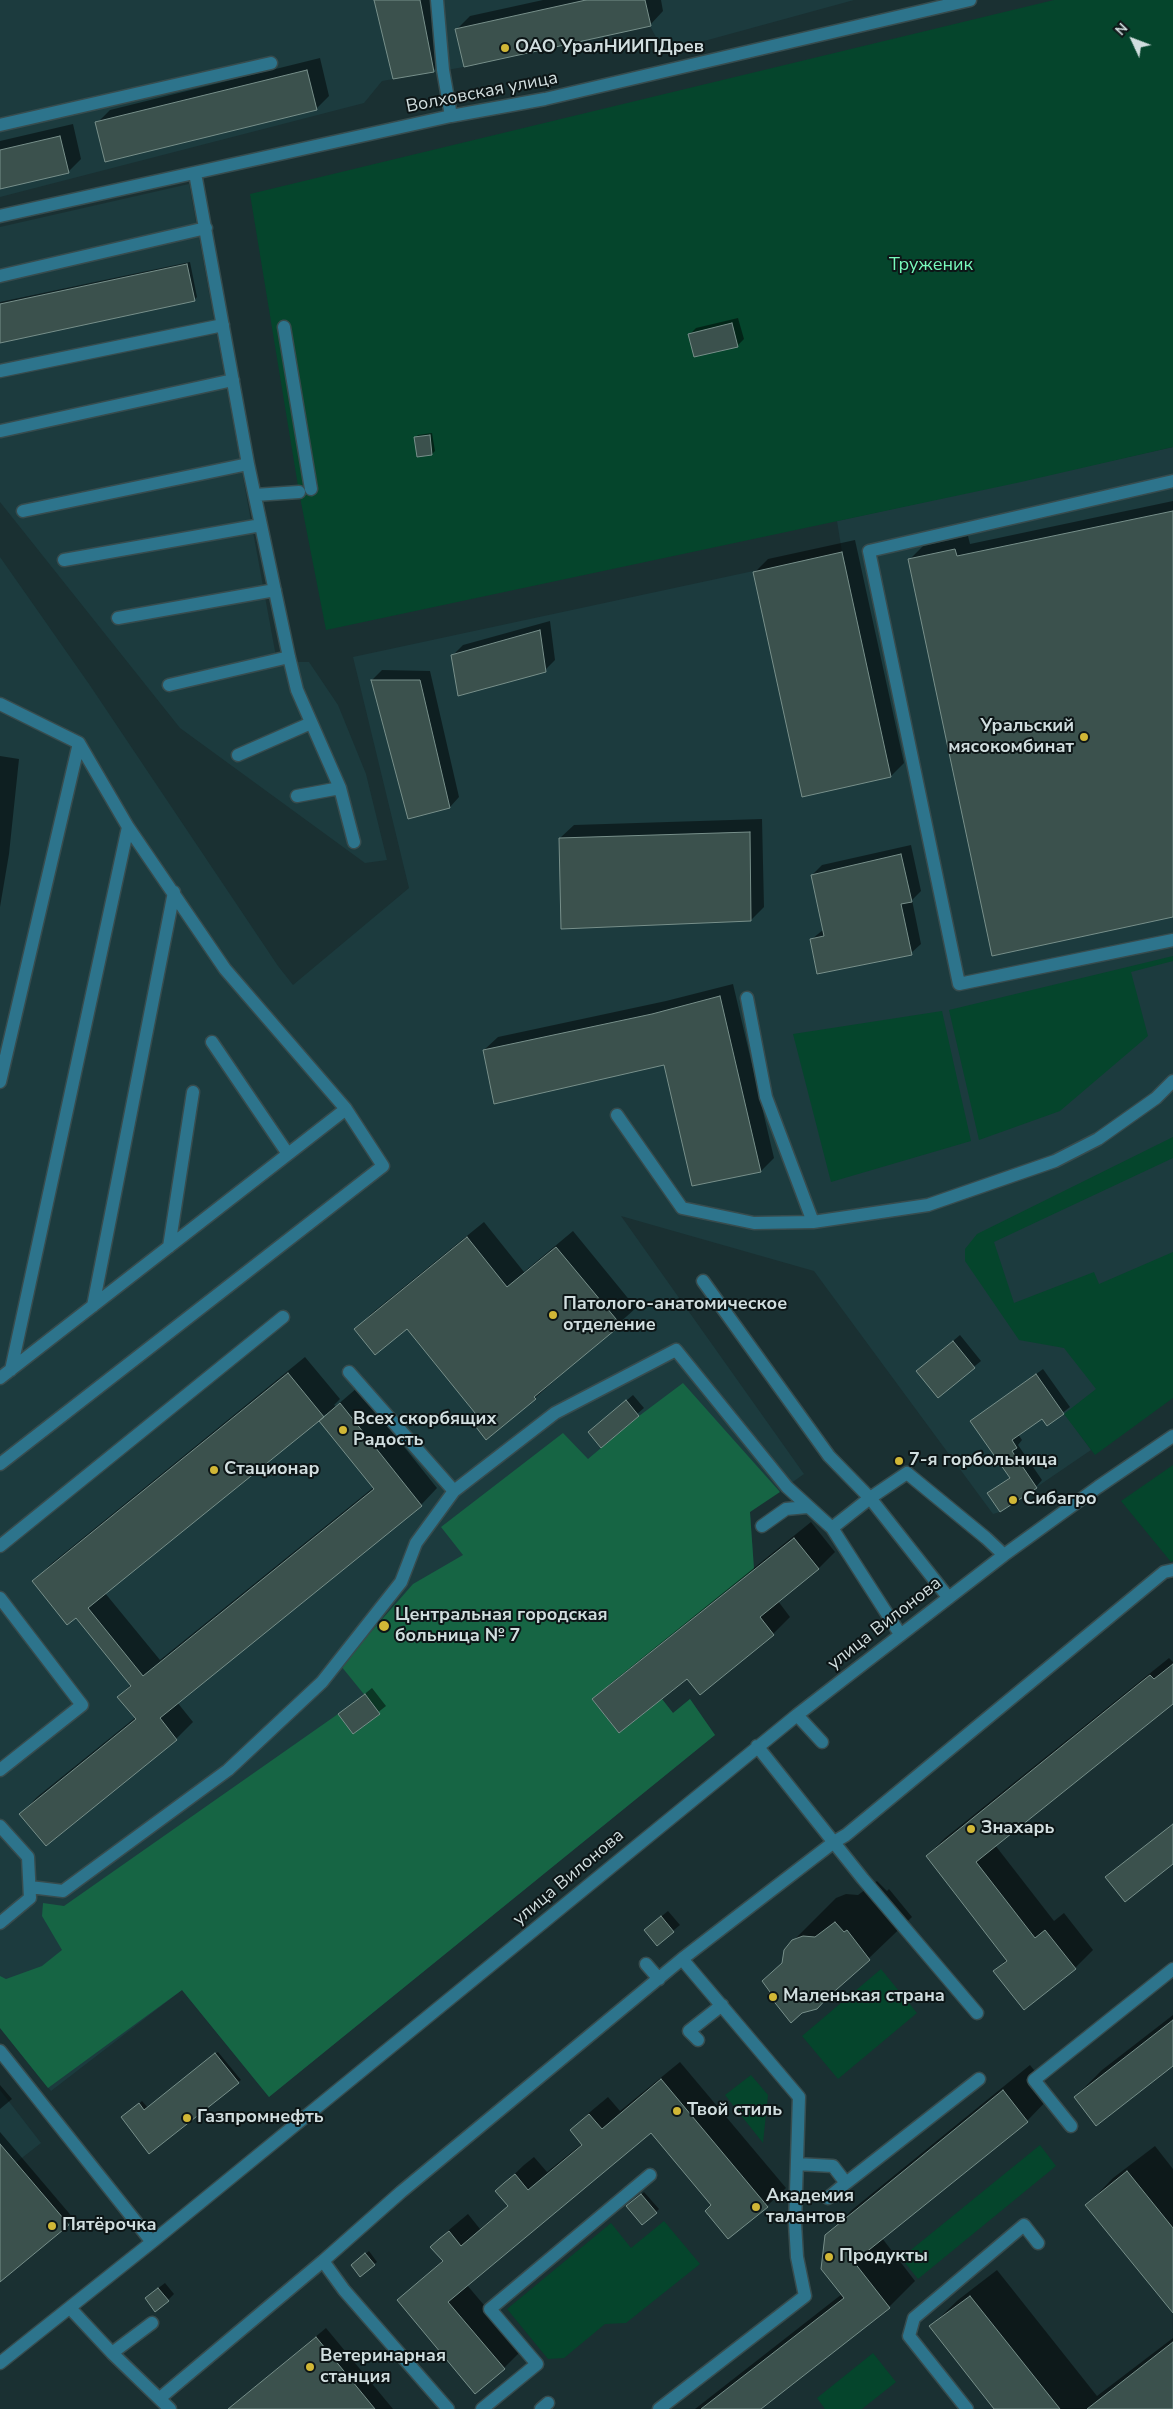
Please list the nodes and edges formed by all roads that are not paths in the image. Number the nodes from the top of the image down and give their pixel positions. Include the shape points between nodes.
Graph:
1 (437, 0) edge
2 (970, 0) edge
3 (271, 63) dead end
4 (451, 116) junction
5 (0, 125) edge
6 (195, 174) junction
7 (0, 216) edge
8 (206, 228) junction
9 (0, 276) edge
10 (223, 325) junction
11 (284, 327) dead end
12 (0, 371) edge
13 (233, 380) junction
14 (1, 431) edge
15 (248, 464) junction
16 (1173, 481) edge
17 (255, 495) junction
18 (23, 511) dead end
19 (262, 525) junction
20 (64, 560) dead end
21 (275, 590) junction
22 (118, 618) dead end
23 (289, 657) junction
24 (169, 685) dead end
25 (0, 704) edge
26 (311, 723) junction
27 (79, 743) junction
28 (238, 755) dead end
29 (340, 788) junction
30 (297, 796) dead end
31 (128, 827) junction
32 (354, 842) dead end
33 (174, 892) junction
34 (1173, 940) edge
35 (747, 998) dead end
36 (212, 1042) dead end
37 (1173, 1081) edge
38 (0, 1082) edge
39 (193, 1092) dead end
40 (346, 1110) junction
41 (617, 1115) dead end
42 (288, 1154) junction
43 (813, 1222) junction
44 (168, 1247) junction
45 (703, 1281) dead end
46 (93, 1306) junction
47 (283, 1318) dead end
48 (11, 1370) junction
49 (349, 1372) dead end
50 (0, 1378) edge
51 (1173, 1436) edge
52 (0, 1464) edge
53 (454, 1491) junction
54 (870, 1498) junction
55 (807, 1507) junction
56 (762, 1526) dead end
57 (832, 1528) junction
58 (0, 1546) edge
59 (1004, 1556) junction
60 (1173, 1570) edge
61 (948, 1597) junction
62 (0, 1598) edge
63 (900, 1634) junction
64 (796, 1715) junction
65 (822, 1742) dead end
66 (757, 1746) junction
67 (0, 1770) edge
68 (0, 1826) edge
69 (834, 1842) junction
70 (30, 1887) junction
71 (0, 1923) edge
72 (682, 1959) junction
73 (646, 1964) dead end
74 (1173, 1969) edge
75 (659, 1979) junction
76 (722, 2006) junction
77 (976, 2013) dead end
78 (702, 2032) dead end
79 (0, 2051) edge
80 (979, 2078) dead end
81 (1071, 2126) dead end
82 (797, 2164) junction
83 (650, 2175) dead end
84 (846, 2183) junction
85 (828, 2198) dead end
86 (152, 2242) junction
87 (1038, 2243) dead end
88 (323, 2261) junction
89 (70, 2308) junction
90 (152, 2323) dead end
91 (112, 2353) junction
92 (0, 2364) edge
93 (160, 2398) junction
94 (170, 2409) edge
95 (448, 2409) edge
96 (482, 2409) edge
97 (660, 2409) edge
98 (968, 2409) edge

1 - 4 street via 442,70
2 - 4 street, Волховская улица via 545,99
3 - 5 street
4 - 6 street, Волховская улица
6 - 7 street, Волховская улица
6 - 8 street
8 - 9 street
8 - 10 street
10 - 12 street
10 - 13 street
11 - 17 street via 305,490
13 - 14 street
13 - 15 street
15 - 17 street
15 - 18 street
16 - 34 street via 869,551 959,984
17 - 19 street
19 - 20 street
19 - 21 street
21 - 22 street
21 - 23 street
23 - 24 street
23 - 26 street via 297,690
25 - 27 street
26 - 28 street
26 - 29 street
27 - 31 street
27 - 38 street
29 - 30 street
29 - 32 street
31 - 33 street
31 - 48 street
33 - 40 street via 225,969
33 - 46 street
35 - 43 street via 766,1097
36 - 42 street
37 - 43 street via 1156,1098 1098,1139 1054,1162 928,1206
39 - 44 street
40 - 42 street
40 - 52 street via 383,1166
41 - 43 street via 682,1208 754,1223
42 - 44 street
44 - 46 street
45 - 54 street via 829,1456
46 - 48 street
47 - 58 street
48 - 50 street
49 - 53 street
51 - 59 street, улица Вилонова
53 - 55 street via 555,1413 676,1350 787,1487
53 - 70 street via 416,1543 401,1582 322,1682 228,1770 63,1891
54 - 57 street
54 - 59 street via 907,1473
54 - 61 street
55 - 56 street via 786,1509
55 - 57 street
57 - 63 street
59 - 61 street, улица Вилонова
60 - 69 street via 1164,1572
61 - 63 street, улица Вилонова
62 - 67 street via 82,1705
63 - 64 street, улица Вилонова
64 - 65 street
64 - 66 street, улица Вилонова
66 - 69 street
66 - 86 street, улица Вилонова
68 - 70 street via 28,1857
69 - 72 street
69 - 77 street
70 - 71 street via 30,1898
72 - 75 street
72 - 76 street
73 - 75 street
74 - 81 street via 1034,2080
75 - 88 street via 400,2192
76 - 78 street
76 - 82 street via 799,2097
79 - 86 street
80 - 84 street
82 - 84 street via 833,2166
82 - 97 street via 795,2223 805,2296
83 - 96 street via 490,2309 537,2364
84 - 85 street
86 - 89 street, улица Вилонова
87 - 98 street via 1024,2224 914,2318 909,2336
88 - 93 street
88 - 95 street via 344,2290
89 - 91 street
89 - 92 street, улица Вилонова
90 - 91 street
91 - 93 street
93 - 94 street

